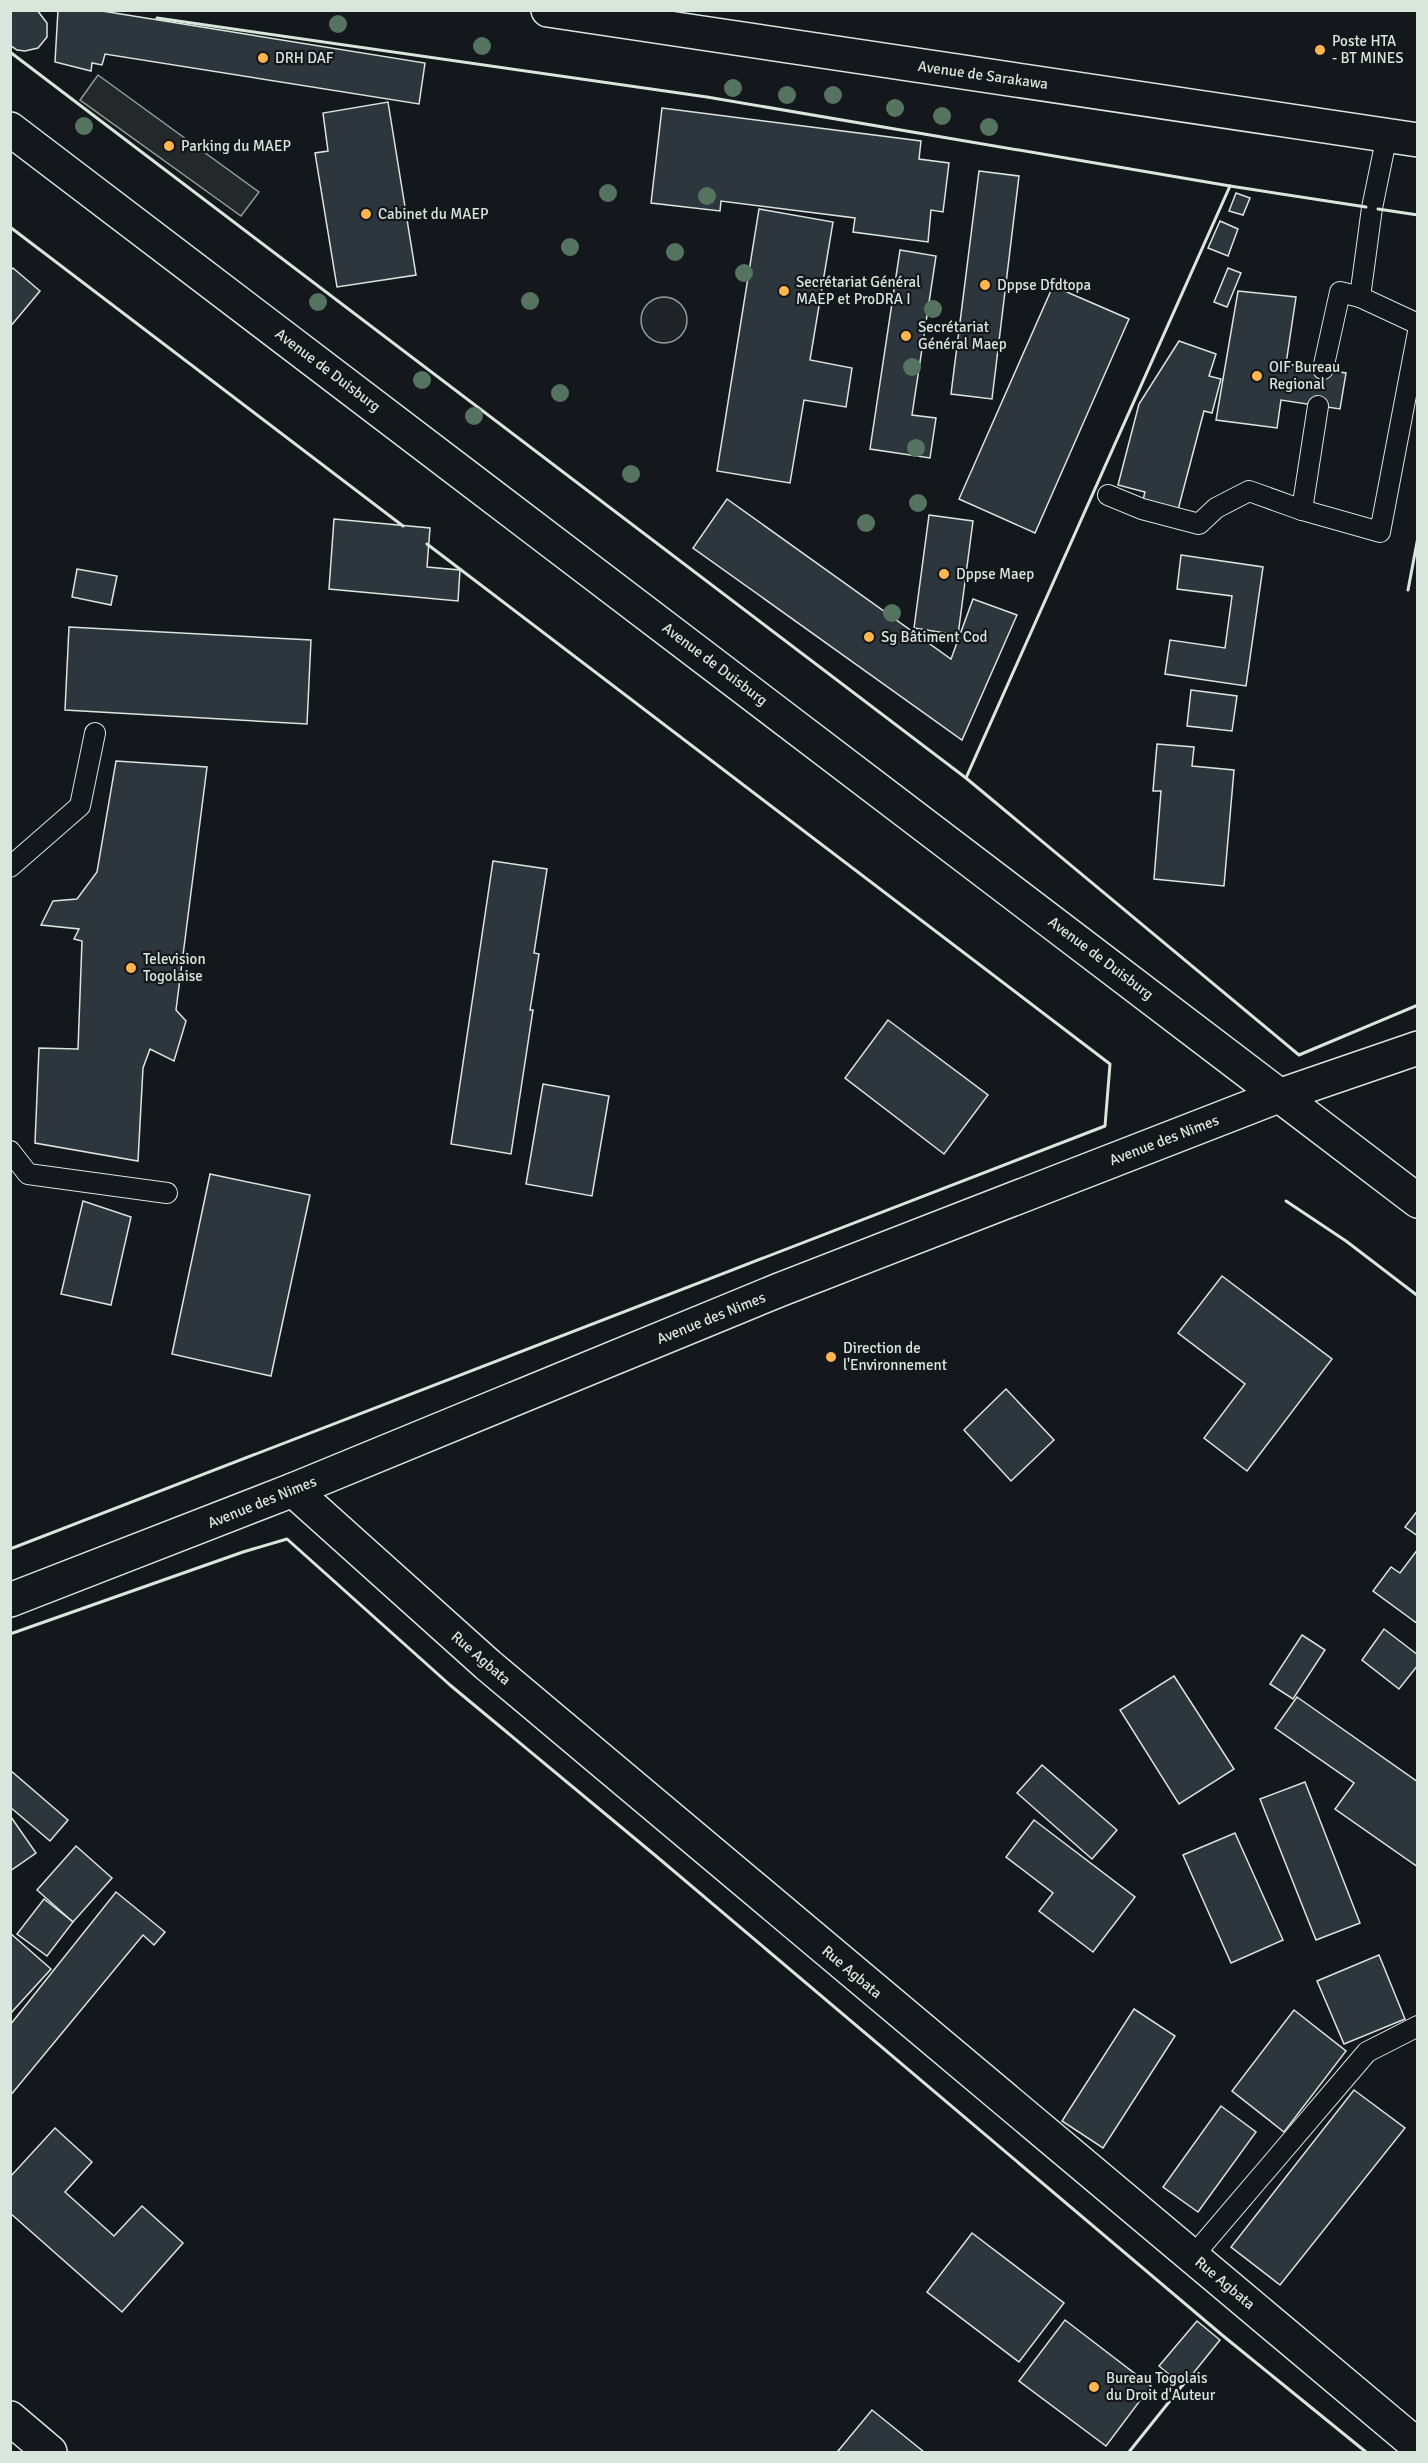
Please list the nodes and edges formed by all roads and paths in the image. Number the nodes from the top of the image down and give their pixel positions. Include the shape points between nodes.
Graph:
1 (548, 10) edge
2 (10, 129) edge
3 (1402, 137) edge
4 (1360, 297) junction
5 (1418, 324) edge
6 (1418, 332) edge
7 (1323, 369) dead end
8 (1318, 406) dead end
9 (1108, 495) dead end
10 (1302, 510) junction
11 (95, 733) dead end
12 (10, 867) edge
13 (1418, 1048) edge
14 (1281, 1095) junction
15 (10, 1151) edge
16 (167, 1193) dead end
17 (1418, 1201) edge
18 (293, 1490) junction
19 (10, 1600) edge
20 (1418, 2026) edge
21 (1193, 2256) junction
22 (10, 2418) edge
23 (1418, 2446) edge
24 (50, 2452) edge

1 - 3 street, Avenue de Sarakawa
2 - 14 street, Avenue de Duisburg
3 - 4 lane via 1372,208
4 - 5 lane
4 - 7 lane via 1340,292
6 - 10 lane via 1380,532
8 - 10 lane
9 - 10 lane via 1142,509 1199,524 1216,508 1249,490
11 - 12 lane via 80,806
13 - 14 street, Avenue des Nimes
14 - 17 street, Avenue de Duisburg
14 - 18 street, Avenue des Nimes via 779,1290
15 - 16 lane via 28,1174
18 - 19 street, Avenue des Nimes
18 - 21 street, Rue Agbata via 488,1665
20 - 21 lane via 1367,2052
21 - 23 street, Rue Agbata
22 - 24 street

